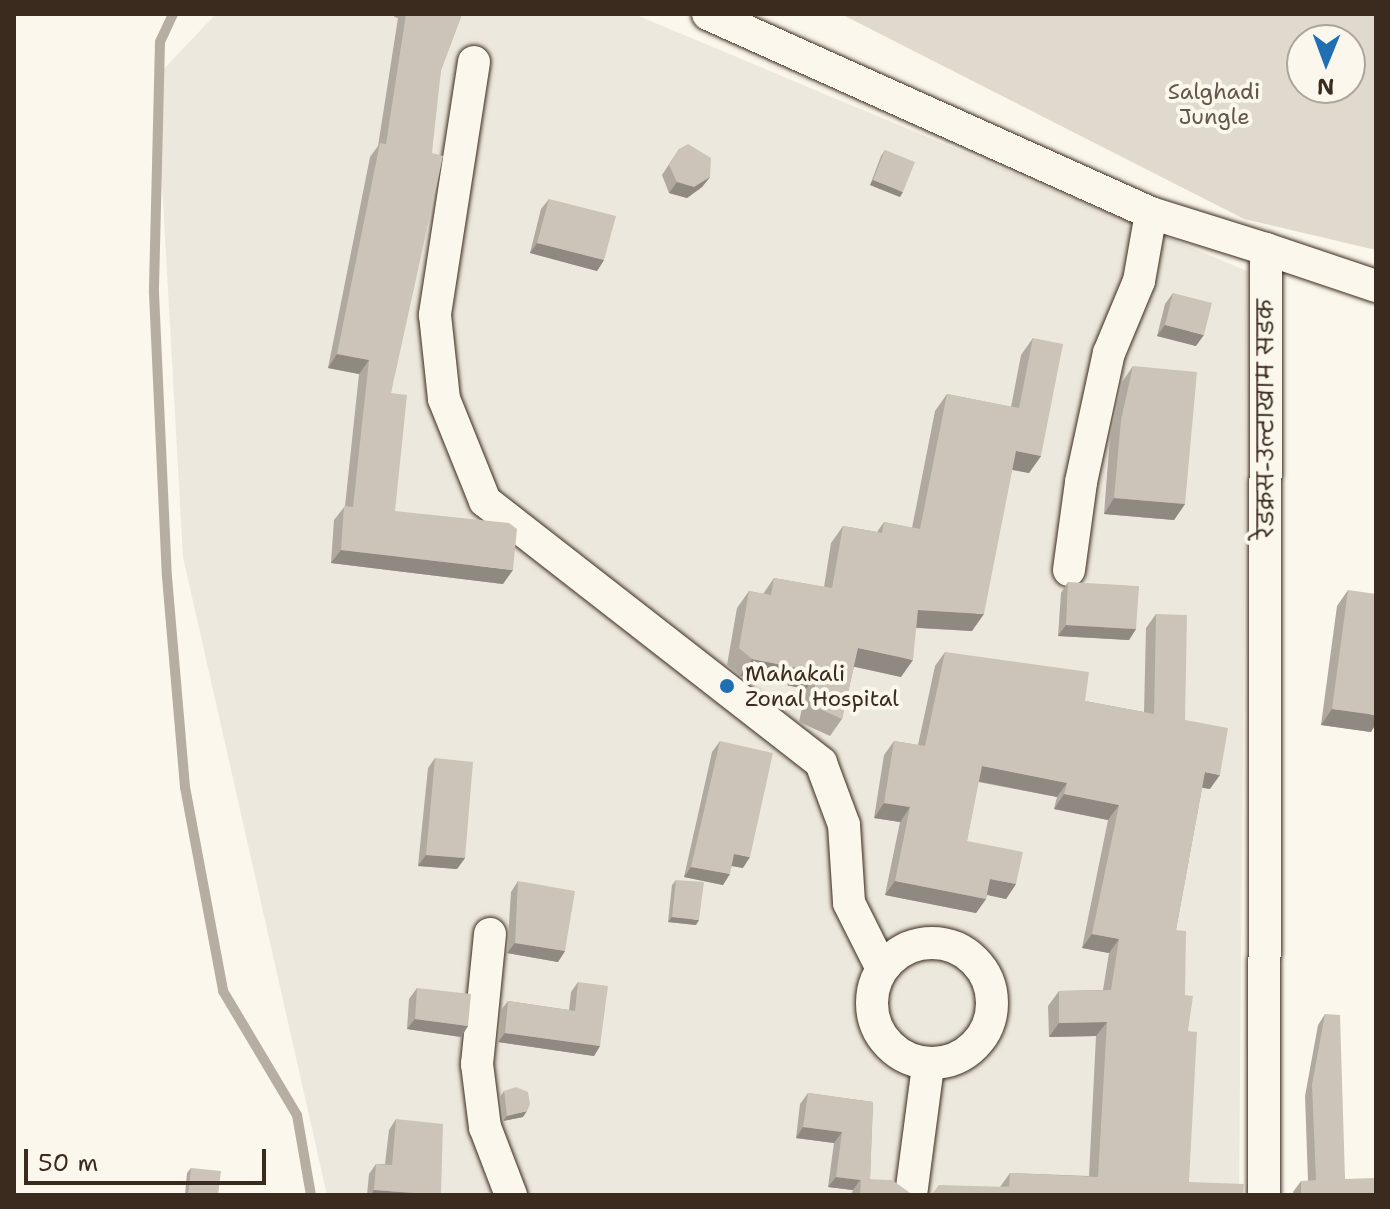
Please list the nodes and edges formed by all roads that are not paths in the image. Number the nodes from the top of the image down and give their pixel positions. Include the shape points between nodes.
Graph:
1 (708, 14) edge
2 (474, 62) dead end
3 (1151, 213) junction
4 (1266, 249) junction
5 (1376, 286) edge
6 (1069, 570) dead end
7 (490, 934) dead end
8 (881, 967) junction
9 (928, 1066) junction
10 (511, 1195) edge
11 (911, 1195) edge
12 (1264, 1195) edge

1 - 3 street
2 - 8 street via 435,315 444,399 485,501 821,763 844,825 849,903
3 - 4 street
3 - 6 street via 1139,281 1109,353 1081,482
4 - 5 street
4 - 12 street, रेडक्रस-उल्टाखाम सडक
7 - 10 street via 477,1064 485,1127
8 - 9 street via 869,1009 888,1048
8 - 9 street via 916,943 959,946 989,976 993,1019 969,1054
9 - 11 street

